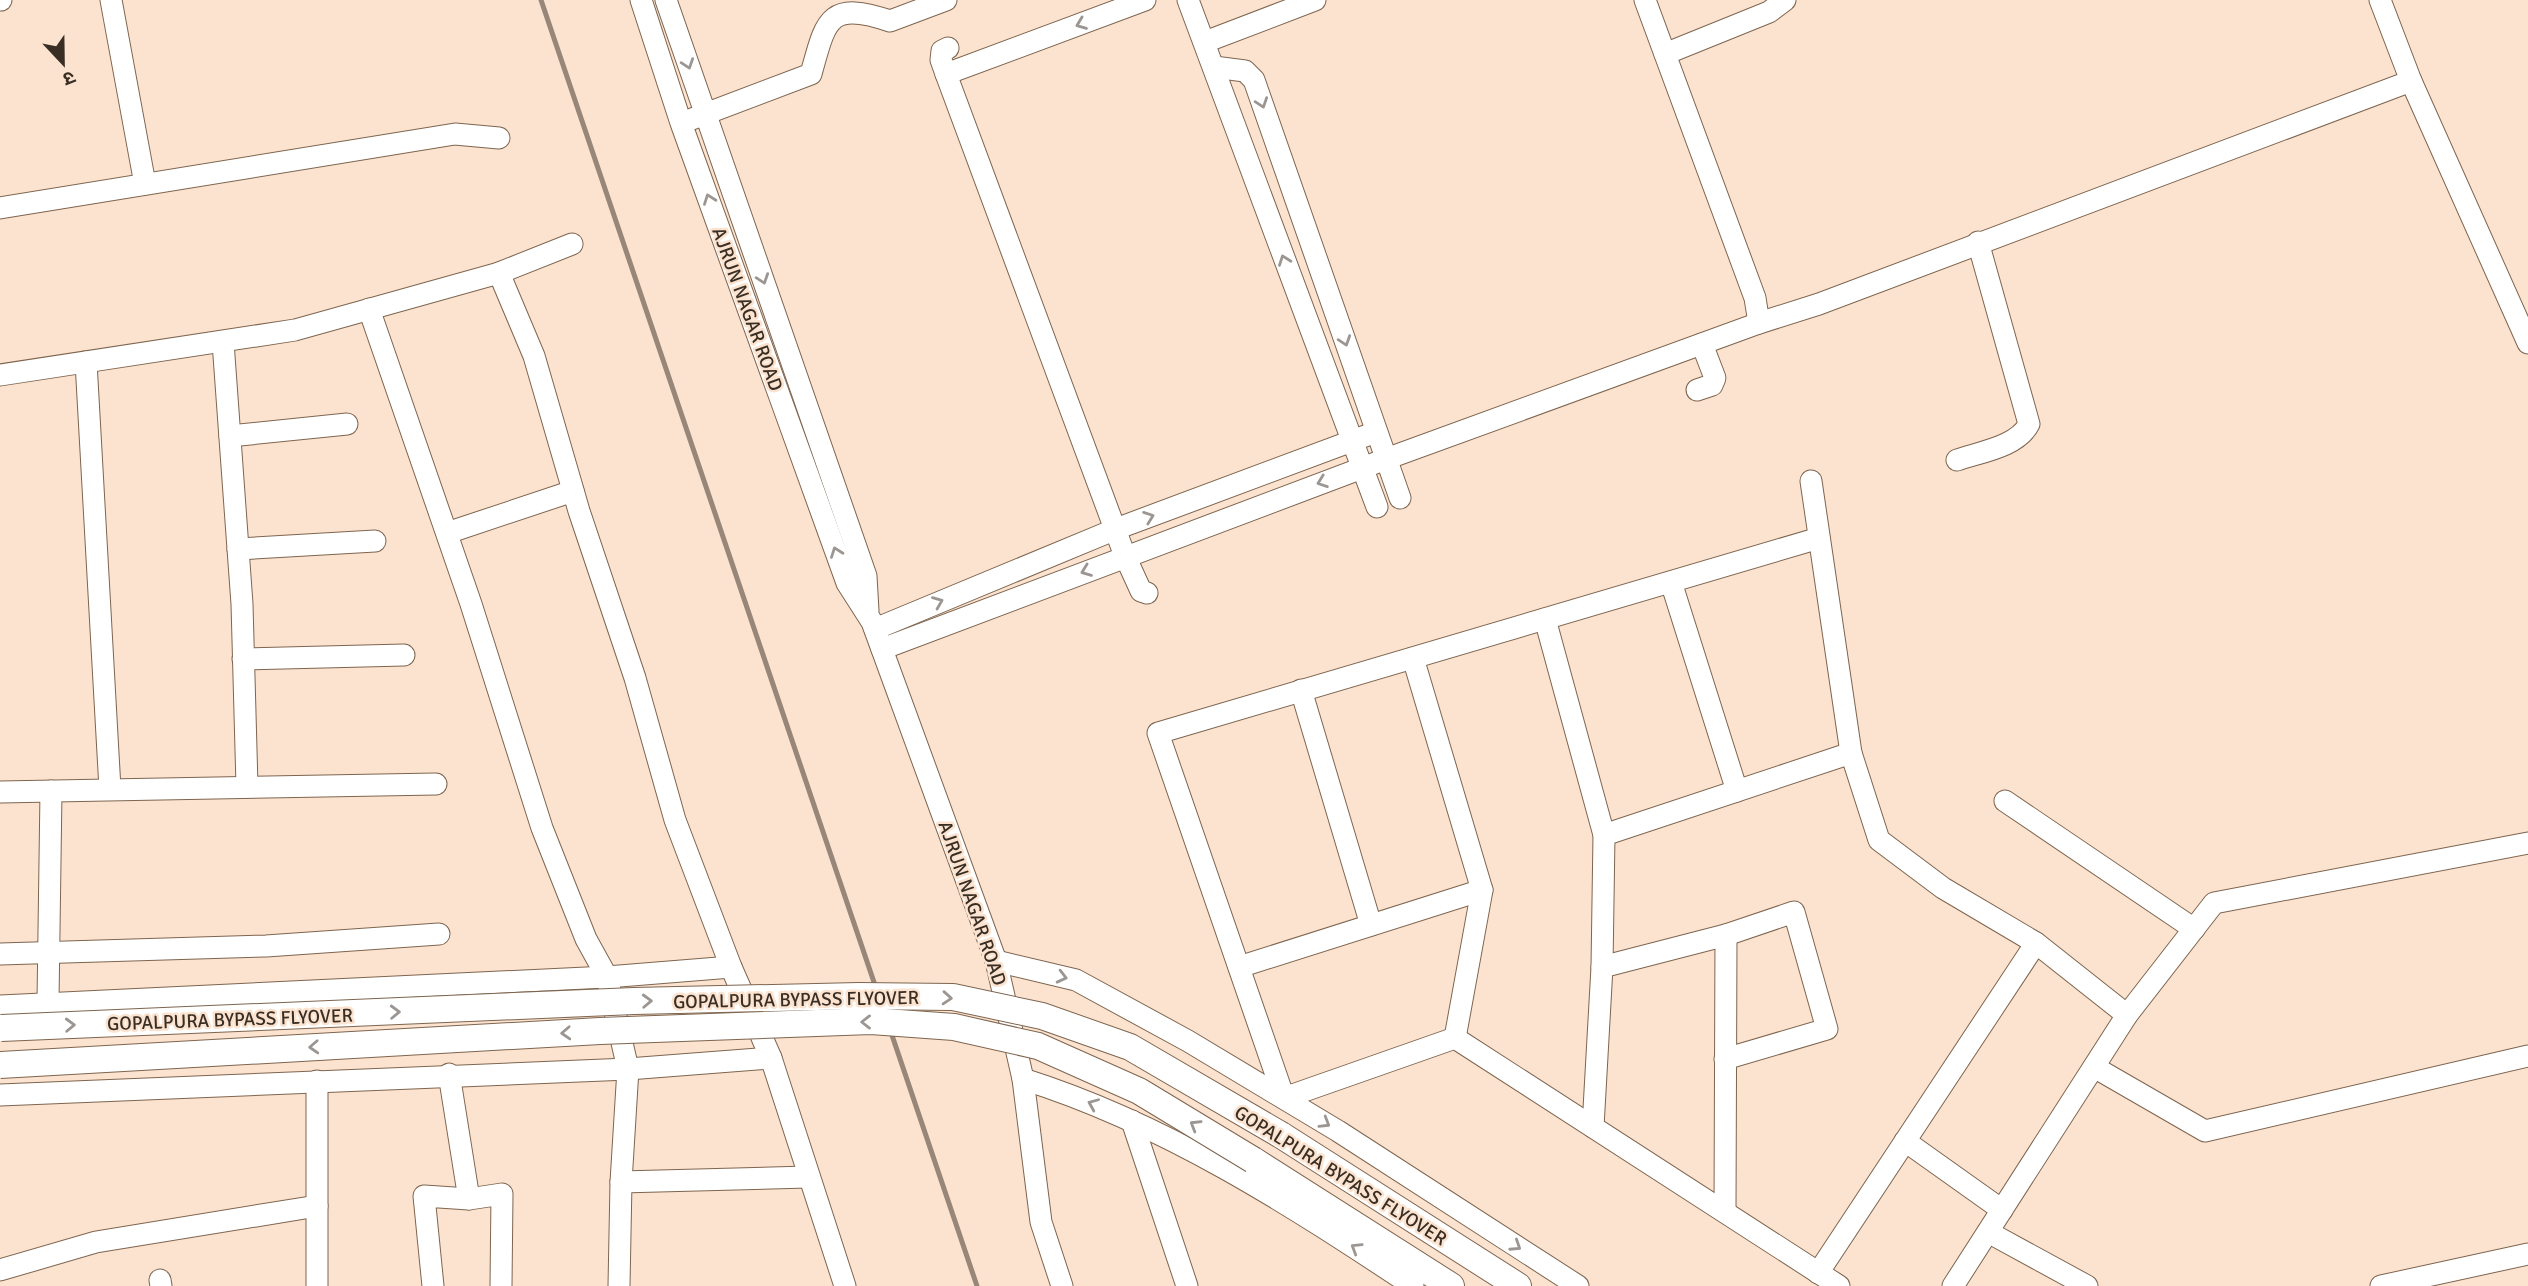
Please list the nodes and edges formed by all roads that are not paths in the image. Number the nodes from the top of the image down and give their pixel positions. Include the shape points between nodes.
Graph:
1 (111, 0) edge
2 (641, 0) edge
3 (666, 0) edge
4 (946, 0) edge
5 (1144, 0) edge
6 (1188, 0) edge
7 (1315, 0) edge
8 (1645, 0) edge
9 (1785, 0) edge
10 (2379, 0) edge
11 (1205, 42) junction
12 (948, 48) dead end
13 (1665, 54) junction
14 (1214, 67) junction
15 (946, 74) junction
16 (2411, 82) junction
17 (705, 114) junction
18 (681, 122) junction
19 (499, 138) dead end
20 (145, 184) junction
21 (0, 208) edge
22 (1978, 242) junction
23 (572, 244) dead end
24 (499, 273) junction
25 (1329, 295) junction
26 (1300, 304) junction
27 (369, 309) junction
28 (1759, 323) junction
29 (223, 342) junction
30 (2528, 343) edge
31 (1702, 344) junction
32 (86, 362) junction
33 (0, 375) edge
34 (1697, 390) dead end
35 (347, 424) dead end
36 (1376, 432) junction
37 (230, 436) junction
38 (1354, 441) junction
39 (1386, 458) junction
40 (1957, 460) dead end
41 (1363, 467) junction
42 (1811, 481) dead end
43 (573, 491) junction
44 (1400, 498) dead end
45 (1377, 507) dead end
46 (1116, 529) junction
47 (447, 533) junction
48 (1819, 538) junction
49 (375, 541) dead end
50 (238, 549) junction
51 (1125, 555) junction
52 (1671, 582) junction
53 (1147, 593) dead end
54 (1545, 619) junction
55 (875, 629) junction
56 (404, 655) dead end
57 (1413, 658) junction
58 (243, 659) junction
59 (1301, 691) junction
60 (1851, 753) junction
61 (436, 784) dead end
62 (247, 786) junction
63 (110, 789) junction
64 (51, 791) junction
65 (1737, 791) junction
66 (0, 792) edge
67 (2005, 801) dead end
68 (1604, 835) junction
69 (2528, 843) edge
70 (1482, 890) junction
71 (1371, 925) junction
72 (2194, 929) junction
73 (439, 934) dead end
74 (1726, 935) junction
75 (2036, 943) junction
76 (48, 951) junction
77 (0, 954) edge
78 (996, 961) junction
79 (731, 967) junction
80 (1239, 967) junction
81 (1602, 967) junction
82 (607, 977) junction
83 (48, 1001) junction
84 (2127, 1015) junction
85 (0, 1021) edge
86 (1455, 1038) junction
87 (2528, 1056) edge
88 (771, 1058) junction
89 (1726, 1059) junction
90 (0, 1065) edge
91 (2094, 1067) junction
92 (628, 1069) junction
93 (449, 1074) junction
94 (1023, 1079) junction
95 (317, 1081) junction
96 (0, 1095) edge
97 (1284, 1098) junction
98 (1132, 1121) junction
99 (1593, 1127) junction
100 (1905, 1141) junction
101 (808, 1177) junction
102 (621, 1182) junction
103 (469, 1199) junction
104 (317, 1206) junction
105 (2002, 1210) junction
106 (1724, 1212) junction
107 (1988, 1232) junction
108 (2528, 1254) edge
109 (0, 1270) edge
110 (1818, 1273) junction
111 (317, 1286) edge
112 (433, 1286) edge
113 (501, 1286) edge
114 (619, 1286) edge
115 (845, 1286) edge
116 (1062, 1286) edge
117 (1187, 1286) edge
118 (1413, 1286) edge
119 (1451, 1286) edge
120 (1518, 1286) edge
121 (1578, 1286) edge
122 (1839, 1286) edge
123 (1953, 1286) edge
124 (2087, 1286) edge
125 (2381, 1286) edge

1 - 20 street
2 - 18 street, AJRUN NAGAR ROAD
3 -> 17 street, AJRUN NAGAR ROAD
4 - 17 street via 890,21 862,7 841,10 826,24 811,74
5 -> 15 street
6 - 11 street
7 - 11 street
8 - 13 street
9 - 13 street via 1769,12
10 - 16 street
11 - 14 street
12 - 15 street via 942,51 941,60
13 - 28 street via 1755,298
14 -> 25 street via 1237,69 1254,80
26 -> 14 street
15 - 46 street
16 - 22 street
16 - 30 street
17 - 18 street
17 -> 55 street, AJRUN NAGAR ROAD via 866,576
55 -> 18 street, AJRUN NAGAR ROAD via 847,583
19 - 20 street via 455,134
20 - 21 street
22 - 28 street
22 - 40 street via 2029,424 2014,440
23 - 24 street
24 - 27 street
24 - 43 street via 534,356
25 - 26 street
25 -> 36 street
26 - 38 street
27 - 29 street via 295,330
27 - 47 street
28 - 31 street
29 - 32 street
29 - 37 street
31 - 34 street via 1715,379 1712,385
31 - 39 street
32 - 33 street
32 - 63 street
35 - 37 street
36 - 38 street
36 - 39 street
37 - 50 street
38 - 41 street
46 -> 38 street
39 - 41 street
39 - 44 street
41 - 45 street
41 -> 51 street
42 - 48 street
43 - 47 street
43 - 79 street via 635,678 675,820
46 - 51 street
55 -> 46 street
47 - 82 street via 542,828 586,939
48 - 52 street
48 - 60 street
49 - 50 street
50 - 58 street
51 - 53 street via 1141,591
51 -> 55 street
52 - 54 street
52 - 65 street
54 - 57 street
54 - 68 street
55 - 78 street, AJRUN NAGAR ROAD
56 - 58 street
57 - 59 street
57 - 70 street
58 - 62 street
59 - 71 street
59 - 80 street via 1158,733
60 - 65 street
60 - 75 street via 1879,840 1943,888
61 - 62 street
62 - 63 street
63 - 64 street
64 - 66 street
64 - 76 street
65 - 68 street
67 - 72 street
68 - 81 street
69 - 72 street via 2214,903
70 - 71 street
70 - 86 street
71 - 80 street
72 - 84 street
73 - 76 street via 267,946
74 - 81 street
74 - 89 street
74 - 89 street via 1794,912 1827,1029
75 - 84 street
75 - 100 street
76 - 77 street
76 - 83 street
78 - 94 street, AJRUN NAGAR ROAD
78 -> 97 street via 1076,980
79 - 82 street
79 - 88 street
80 - 97 street
81 - 99 street
82 - 83 street
82 - 92 street
83 - 85 street
84 - 91 street
85 -> 120 main road, GOPALPURA BYPASS FLYOVER, bridge via 859,996 953,998 1042,1016 1130,1046
86 - 97 street
86 - 99 street
87 - 91 street via 2205,1131
88 - 92 street
88 - 101 street
89 - 106 street
119 -> 90 main road, GOPALPURA BYPASS FLYOVER, bridge via 1139,1091 1038,1046 954,1027 871,1021 600,1031
91 - 105 street
92 - 93 street
92 - 102 street
93 - 95 street
93 - 103 street
98 -> 94 street
94 - 116 street, AJRUN NAGAR ROAD via 1041,1222
95 - 96 street
95 - 104 street
97 -> 121 street
98 - 117 street
118 -> 98 street via 1185,1145
99 - 106 street
100 - 105 street
100 - 110 street
101 - 102 street
101 - 115 street
102 - 114 street
103 - 112 street via 424,1196
103 - 113 street via 502,1194
104 - 109 street via 96,1242
104 - 111 street
105 - 107 street
106 - 110 street
107 - 123 street
107 - 124 street
108 - 125 street
110 - 122 street

